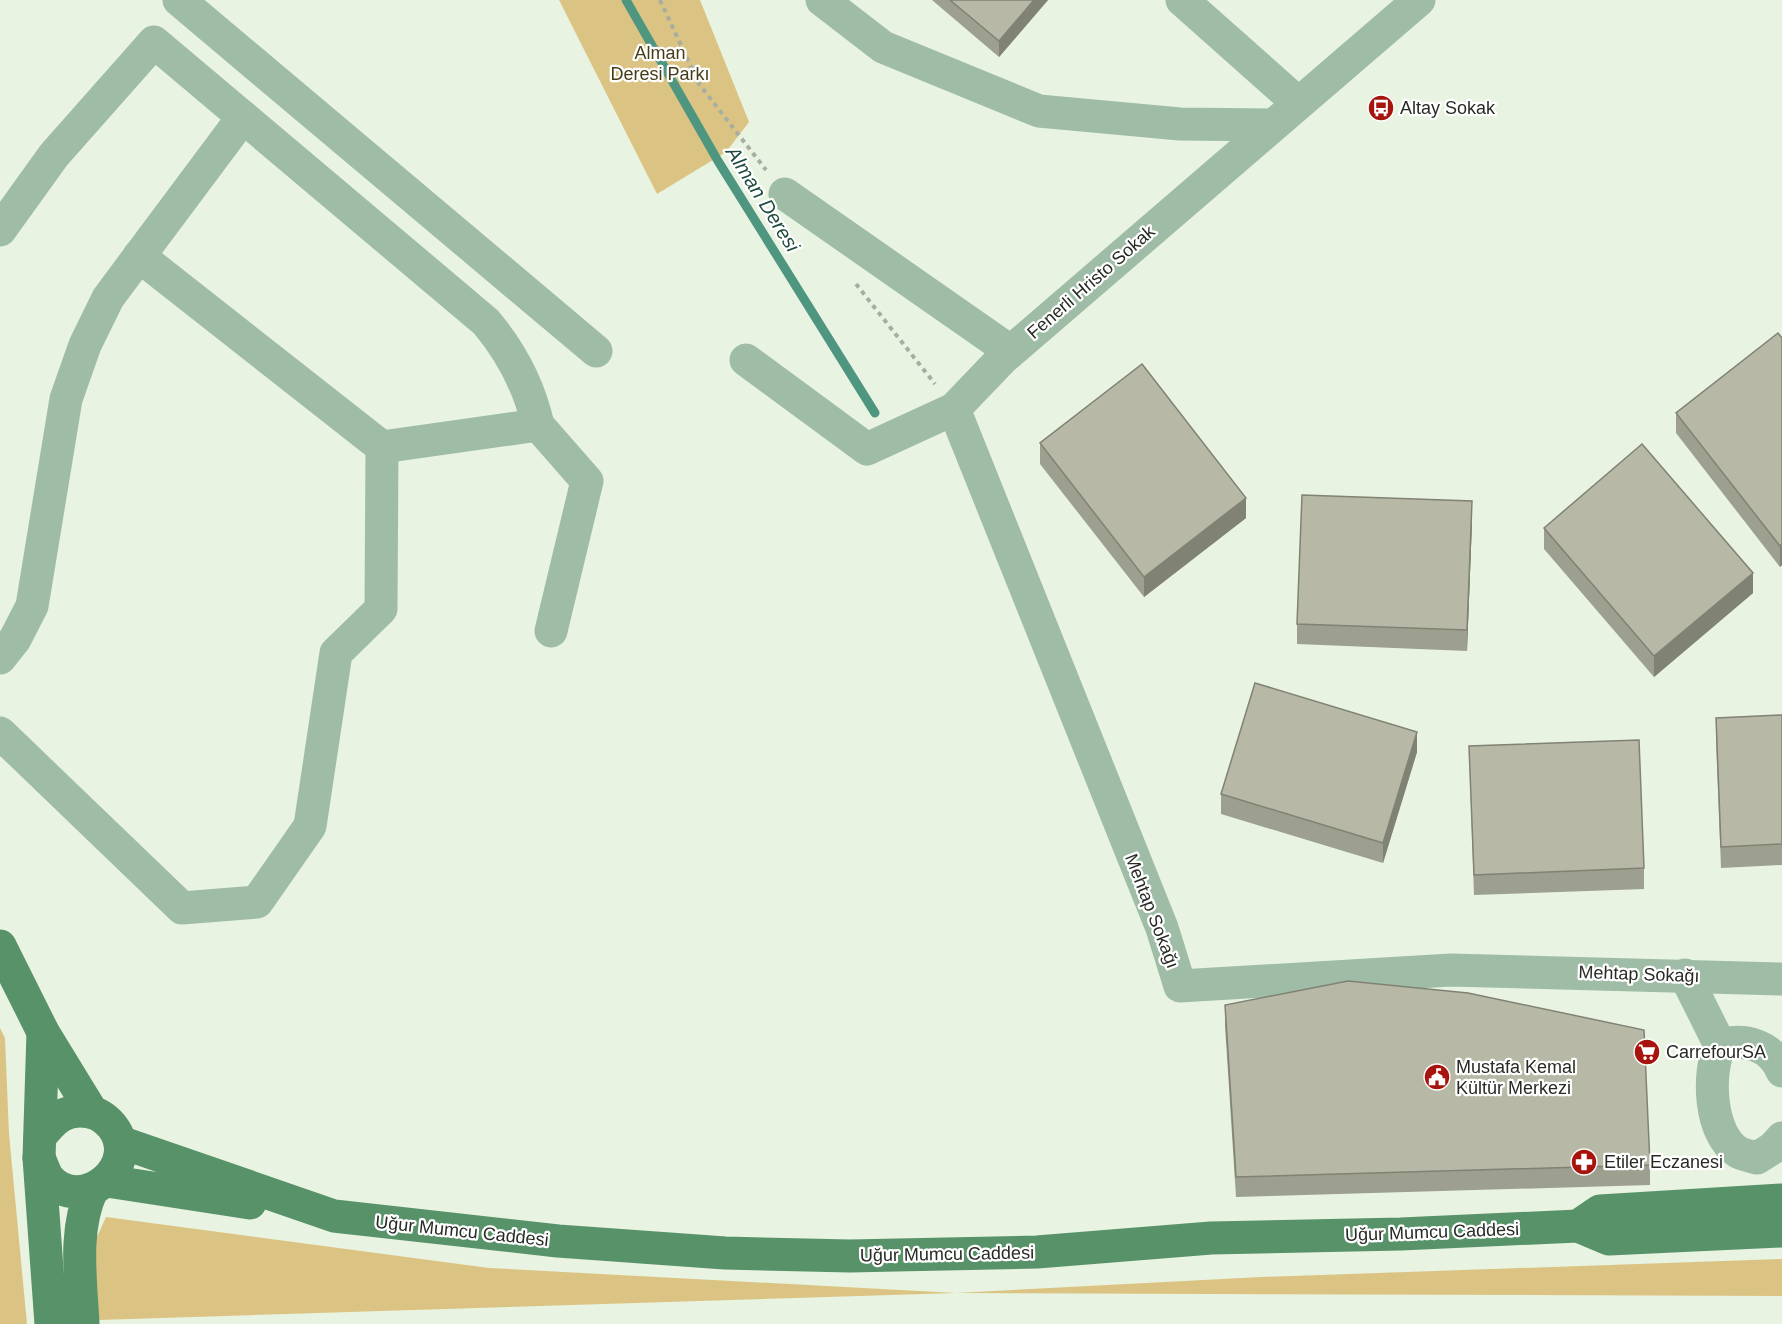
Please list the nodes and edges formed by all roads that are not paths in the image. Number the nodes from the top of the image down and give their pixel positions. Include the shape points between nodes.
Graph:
1 (179, 0) edge
2 (822, 0) edge
3 (1182, 0) edge
4 (1419, 0) edge
5 (1298, 103) junction
6 (243, 117) junction
7 (1273, 125) junction
8 (785, 194) dead end
9 (0, 230) edge
10 (139, 256) junction
11 (596, 351) dead end
12 (1010, 351) junction
13 (746, 360) dead end
14 (954, 409) junction
15 (538, 425) junction
16 (382, 447) junction
17 (551, 631) dead end
18 (0, 658) edge
19 (0, 733) edge
20 (0, 946) edge
21 (1685, 975) junction
22 (1782, 979) edge
23 (43, 1032) junction
24 (1720, 1045) junction
25 (1782, 1071) edge
26 (92, 1112) junction
27 (1782, 1138) edge
28 (120, 1142) junction
29 (40, 1148) junction
30 (1756, 1158) junction
31 (99, 1186) junction
32 (1775, 1200) edge
33 (334, 1216) junction
34 (1578, 1226) junction
35 (1782, 1231) edge
36 (64, 1257) junction
37 (51, 1324) edge
38 (83, 1324) edge

1 - 11 street
2 - 7 street via 883,47 1039,111 1180,124
3 - 5 street
4 - 5 street, Fenerli Hristo Sokak
5 - 7 street, Fenerli Hristo Sokak
6 - 9 street via 154,42 54,155
6 - 10 street
6 - 15 street via 486,322 517,365
7 - 12 street, Fenerli Hristo Sokak
8 - 12 street
10 - 16 street
10 - 18 street via 108,298 75,372 66,399 32,606
12 - 14 street, Fenerli Hristo Sokak
13 - 14 street, Fenerli Hristo Sokak via 867,449
14 - 21 street, Mehtap Sokağı via 1162,928 1180,986 1451,969
15 - 16 street
15 - 17 street via 587,482
16 - 19 street via 381,609 336,653 310,826 257,902 182,908
20 - 23 main road
21 - 22 street, Mehtap Sokağı
21 - 24 street
23 - 26 main road
23 - 29 main road
24 - 25 street via 1736,1040 1754,1044 1768,1051
24 - 30 street via 1712,1075 1718,1123 1726,1140 1738,1152
26 - 28 main road via 105,1119
26 - 29 main road via 66,1113 54,1119
27 - 30 street
28 - 31 main road via 116,1169
28 - 33 main road, Uğur Mumcu Caddesi
29 - 31 main road via 48,1179 77,1192
29 - 36 main road
30 - 32 street
31 - 33 main road
31 - 36 main road via 84,1207
32 - 34 main road, Uğur Mumcu Caddesi via 1600,1211
33 - 34 main road, Uğur Mumcu Caddesi via 558,1241 725,1253 850,1256 1037,1252 1211,1238
34 - 35 main road via 1609,1239
36 - 37 main road
36 - 38 main road

